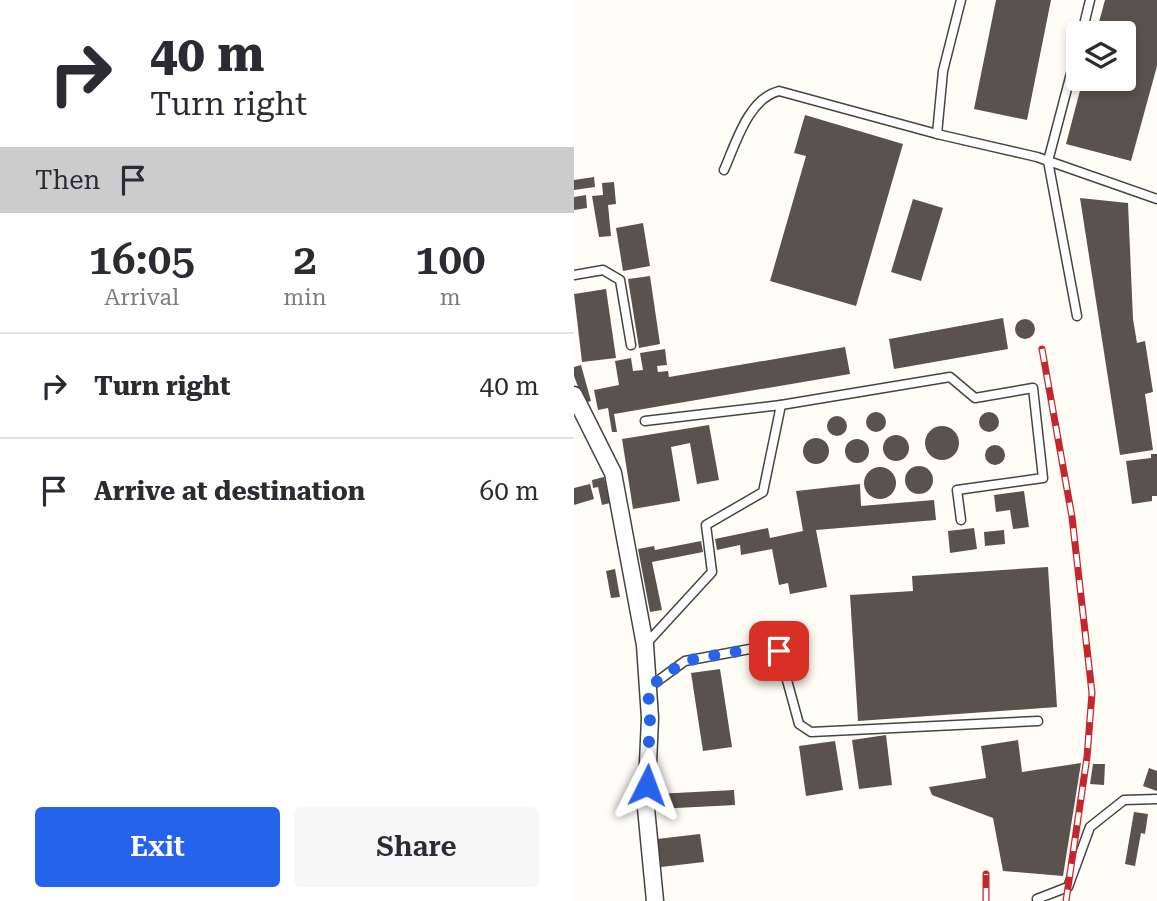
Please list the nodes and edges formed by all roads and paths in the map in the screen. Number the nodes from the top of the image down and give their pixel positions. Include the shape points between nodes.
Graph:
1 (961, 0) edge
2 (1090, 0) edge
3 (1085, 21) edge
4 (1066, 91) edge
5 (937, 134) junction
6 (1048, 161) junction
7 (724, 170) dead end
8 (1157, 199) edge
9 (574, 275) edge
10 (1077, 316) dead end
11 (631, 345) dead end
12 (574, 395) edge
13 (780, 405) junction
14 (645, 421) dead end
15 (961, 520) dead end
16 (645, 645) junction
17 (648, 688) junction
18 (1038, 721) dead end
19 (1157, 799) edge
20 (1037, 899) edge
21 (654, 901) edge

1 - 5 lane via 943,71
2 - 3 lane
4 - 6 lane
5 - 6 lane
5 - 7 lane via 779,91 767,94 745,123
6 - 8 lane
6 - 10 lane
9 - 11 lane via 603,270 620,280
12 - 16 street via 613,473
13 - 14 lane
13 - 15 lane via 950,377 975,398 1033,388 1043,478 957,490
13 - 16 lane via 763,492 706,525 712,572
16 - 17 street
17 - 18 lane via 685,661 766,646 779,651 799,724 811,732
17 - 21 street via 646,807
19 - 20 lane via 1124,800 1090,827 1068,887

